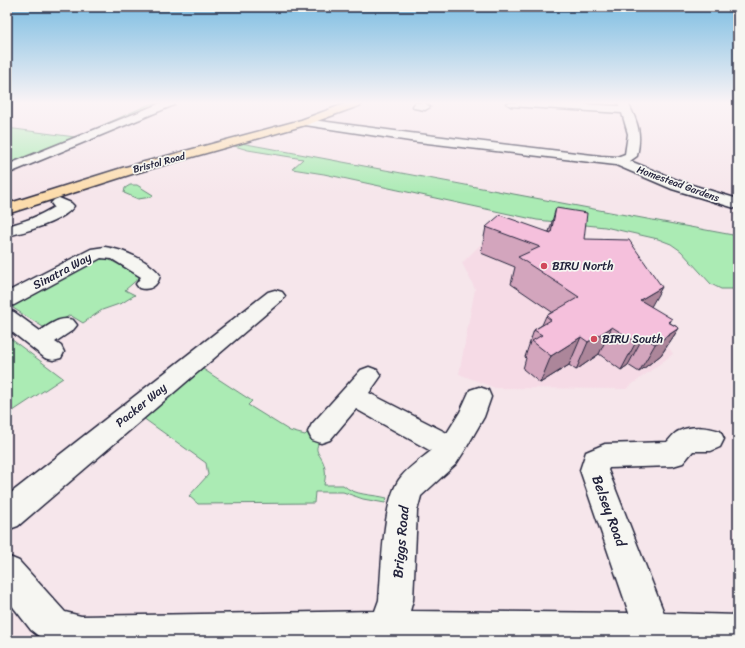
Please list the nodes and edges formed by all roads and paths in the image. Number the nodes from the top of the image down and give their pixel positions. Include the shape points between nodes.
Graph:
1 (96, 133) edge
2 (265, 133) edge
3 (384, 133) edge
4 (635, 133) edge
5 (619, 161) junction
6 (7, 170) edge
7 (59, 203) dead end
8 (738, 204) edge
9 (7, 209) edge
10 (7, 231) edge
11 (146, 284) dead end
12 (7, 300) edge
13 (261, 302) dead end
14 (7, 317) edge
15 (66, 325) dead end
16 (369, 376) dead end
17 (353, 396) junction
18 (479, 397) dead end
19 (321, 432) dead end
20 (711, 439) dead end
21 (451, 448) junction
22 (7, 515) edge
23 (7, 573) edge
24 (659, 630) junction
25 (738, 633) edge
26 (386, 635) edge
27 (68, 636) edge
28 (608, 636) edge

1 - 6 street
2 - 9 main road, Bristol Road
3 - 5 street
4 - 5 street via 631,156
5 - 8 street, Homestead Gardens via 691,190
7 - 10 street via 66,206 47,219 31,226
11 - 12 street, Sinatra Way via 151,275 115,252 107,251 97,253
13 - 22 street, Packer Way
14 - 15 street via 46,347
16 - 17 street
17 - 19 street
17 - 21 street
18 - 21 street, Briggs Road via 471,417
20 - 24 street, Belsey Road via 687,440 673,454 605,456 596,461 594,470
21 - 26 street, Briggs Road via 405,496 396,600
23 - 27 street via 44,617
24 - 25 street
24 - 28 street
26 - 27 street
26 - 28 street

